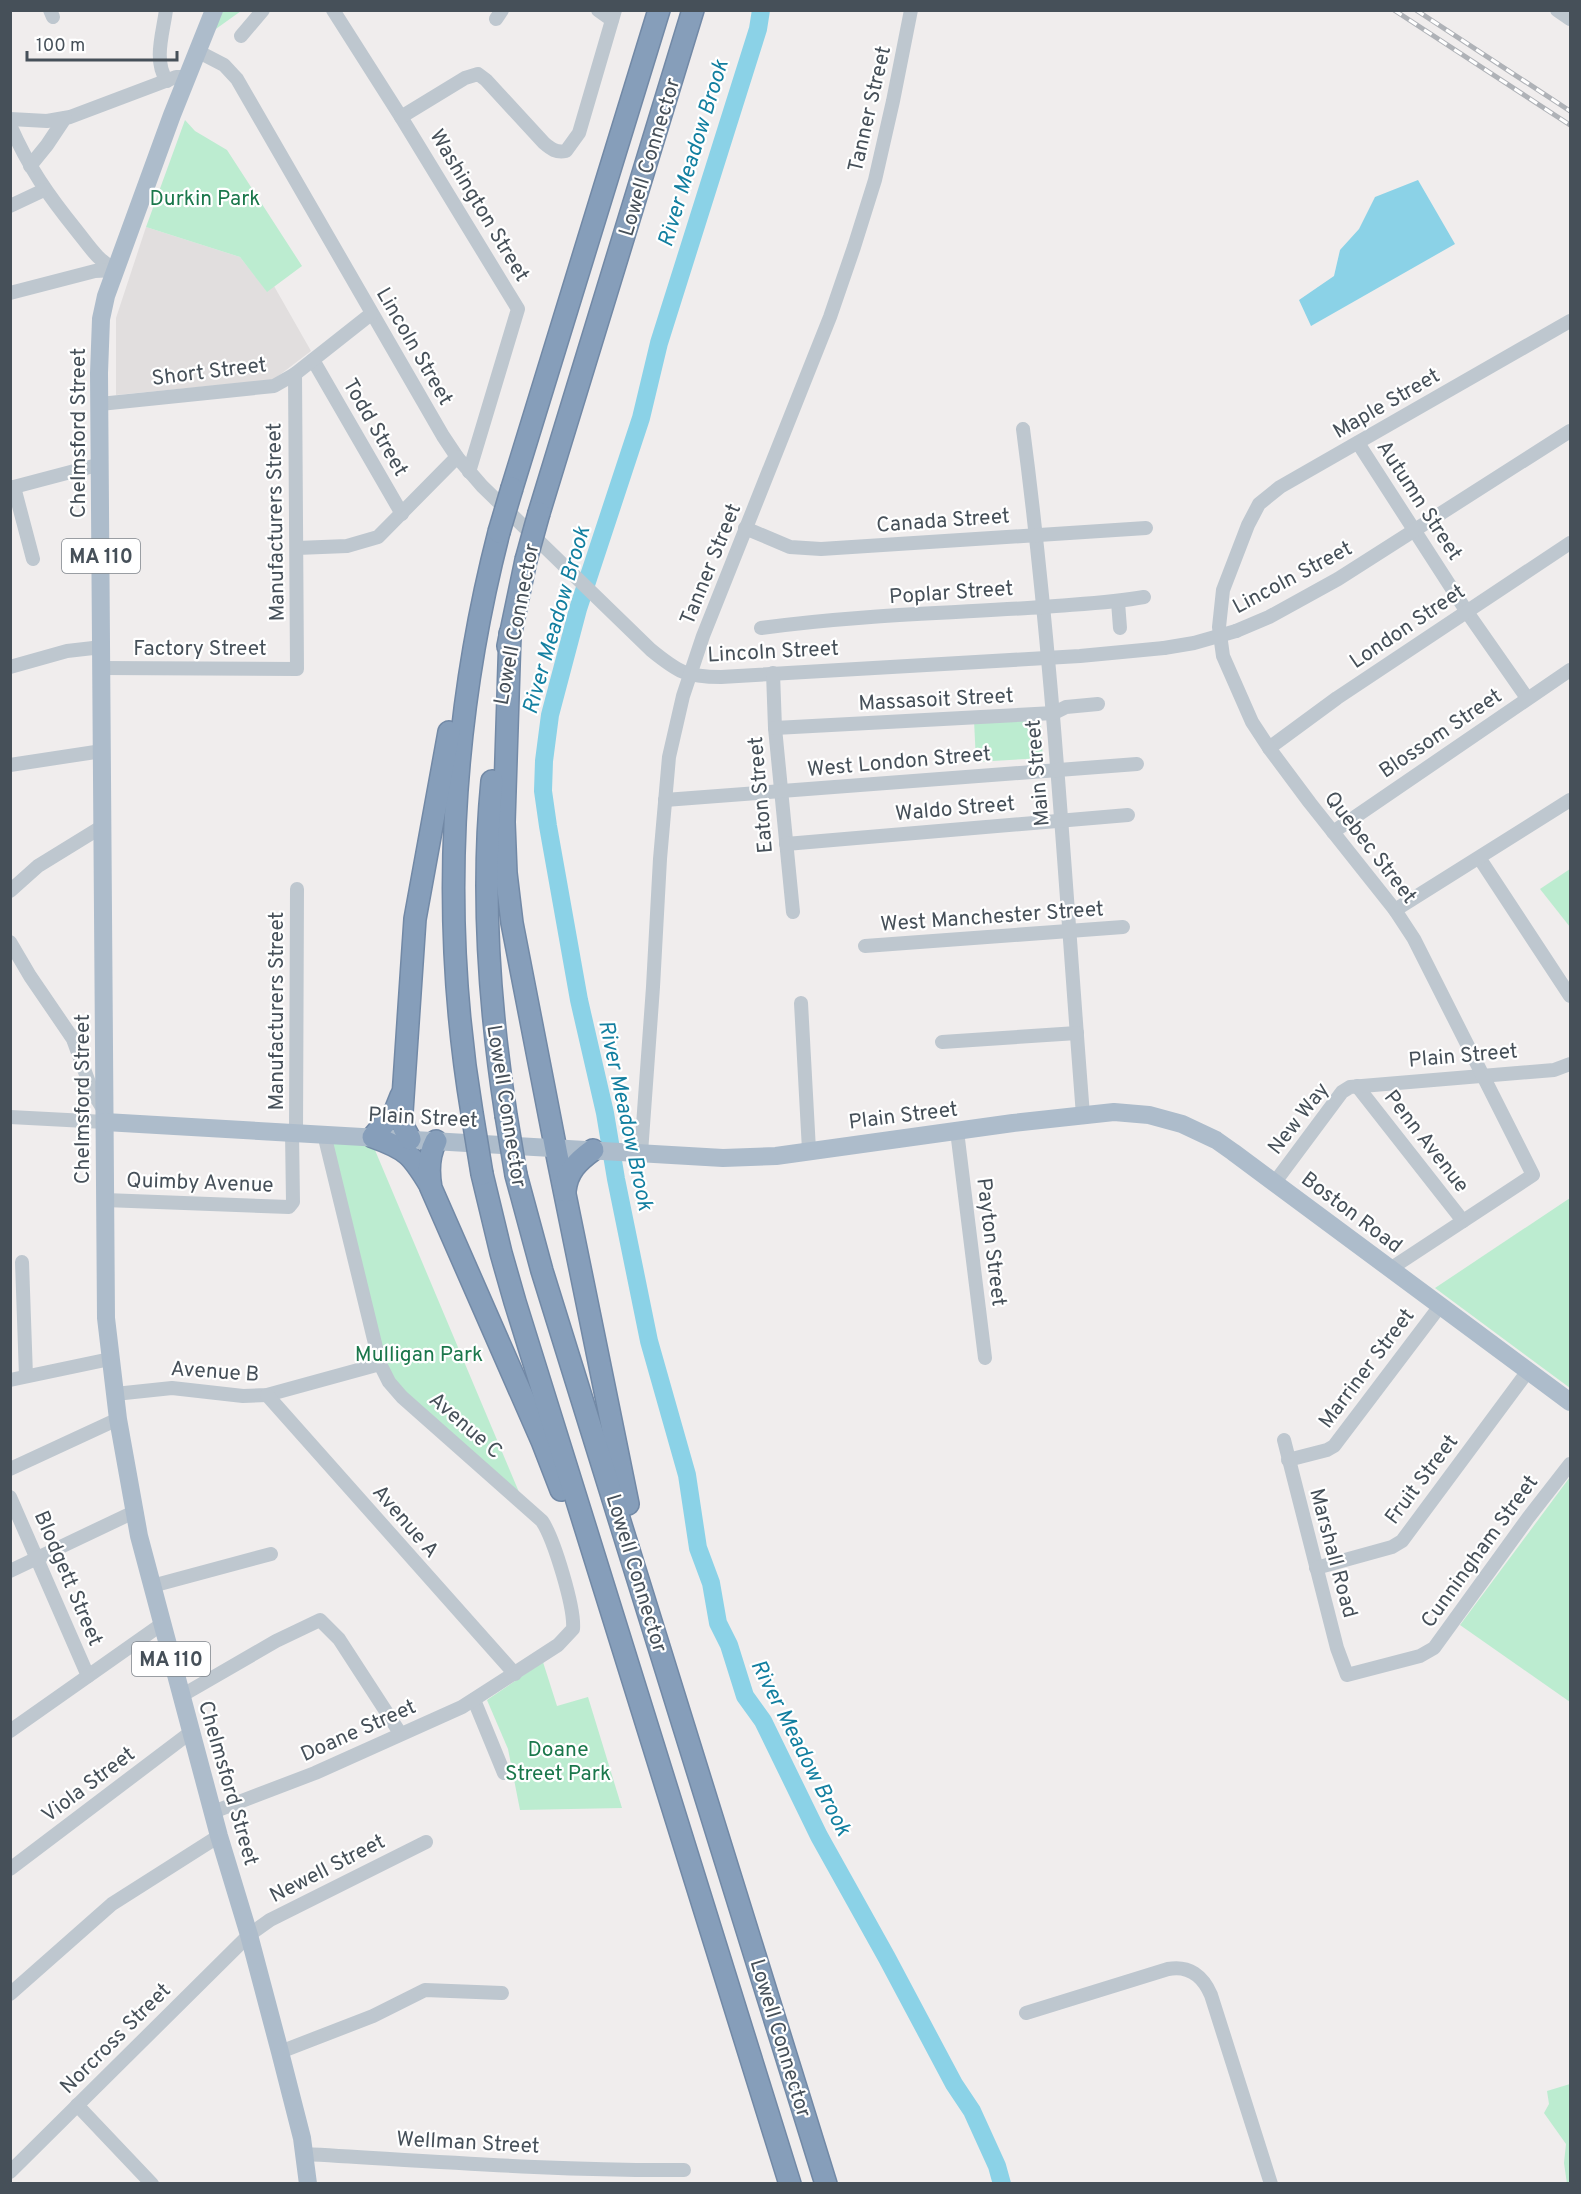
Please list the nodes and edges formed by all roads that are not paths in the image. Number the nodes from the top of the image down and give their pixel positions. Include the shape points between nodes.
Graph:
1 (166, 10) edge
2 (214, 10) edge
3 (263, 10) edge
4 (333, 10) edge
5 (598, 10) edge
6 (659, 10) edge
7 (693, 10) edge
8 (911, 10) edge
9 (1557, 10) edge
10 (613, 15) edge
11 (1570, 19) edge
12 (241, 36) dead end
13 (197, 51) junction
14 (188, 77) junction
15 (167, 81) junction
16 (401, 117) junction
17 (65, 118) junction
18 (10, 119) edge
19 (10, 125) edge
20 (30, 166) junction
21 (44, 190) junction
22 (10, 206) edge
23 (116, 270) junction
24 (10, 292) edge
25 (371, 314) junction
26 (1570, 321) edge
27 (313, 360) junction
28 (295, 374) junction
29 (100, 404) junction
30 (1023, 429) dead end
31 (1570, 431) edge
32 (1358, 443) junction
33 (457, 457) junction
34 (101, 464) junction
35 (469, 472) junction
36 (12, 488) edge
37 (402, 514) junction
38 (745, 528) junction
39 (1146, 528) dead end
40 (1413, 530) junction
41 (1037, 536) junction
42 (1242, 541) joint
43 (1570, 543) edge
44 (297, 548) junction
45 (33, 559) dead end
46 (486, 586) junction
47 (1144, 597) dead end
48 (1118, 602) junction
49 (1044, 606) junction
50 (1467, 612) junction
51 (761, 628) dead end
52 (1120, 628) dead end
53 (510, 634) junction
54 (102, 646) junction
55 (1049, 657) junction
56 (10, 667) edge
57 (102, 668) junction
58 (297, 669) joint
59 (1570, 670) edge
60 (773, 673) junction
61 (689, 675) junction
62 (1527, 698) junction
63 (1098, 704) dead end
64 (1054, 713) junction
65 (775, 728) junction
66 (1269, 748) junction
67 (102, 751) junction
68 (1137, 764) dead end
69 (10, 765) edge
70 (1058, 770) junction
71 (781, 792) junction
72 (664, 800) junction
73 (1570, 800) edge
74 (1128, 815) dead end
75 (1062, 820) junction
76 (103, 826) junction
77 (1333, 832) junction
78 (786, 844) junction
79 (1480, 859) junction
80 (297, 889) dead end
81 (10, 891) edge
82 (1395, 910) junction
83 (793, 912) dead end
84 (1123, 927) dead end
85 (1070, 931) junction
86 (10, 942) edge
87 (865, 946) dead end
88 (1570, 996) edge
89 (801, 1003) dead end
90 (1077, 1033) junction
91 (942, 1042) dead end
92 (1570, 1064) edge
93 (1483, 1077) junction
94 (1358, 1086) junction
95 (403, 1089) junction
96 (1083, 1115) junction
97 (10, 1117) edge
98 (105, 1117) junction
99 (957, 1131) junction
100 (294, 1132) junction
101 (324, 1134) junction
102 (374, 1137) junction
103 (410, 1139) junction
104 (436, 1141) junction
105 (555, 1147) junction
106 (593, 1150) junction
107 (809, 1150) junction
108 (634, 1152) junction
109 (1275, 1182) junction
110 (431, 1188) junction
111 (565, 1191) junction
112 (105, 1200) junction
113 (1462, 1221) junction
114 (22, 1262) dead end
115 (1390, 1269) junction
116 (1440, 1306) junction
117 (985, 1358) dead end
118 (110, 1359) junction
119 (380, 1364) junction
120 (1528, 1371) junction
121 (26, 1376) junction
122 (10, 1380) edge
123 (115, 1394) junction
124 (267, 1395) junction
125 (1570, 1402) edge
126 (118, 1419) junction
127 (1284, 1440) dead end
128 (1288, 1460) junction
129 (1570, 1464) edge
130 (10, 1469) edge
131 (10, 1497) edge
132 (134, 1512) junction
133 (271, 1554) dead end
134 (37, 1558) junction
135 (1316, 1568) junction
136 (10, 1571) edge
137 (152, 1586) junction
138 (650, 1614) junction
139 (162, 1624) junction
140 (616, 1624) junction
141 (515, 1674) junction
142 (1347, 1675) joint
143 (88, 1676) junction
144 (181, 1696) junction
145 (474, 1700) junction
146 (10, 1731) edge
147 (191, 1732) junction
148 (400, 1733) junction
149 (504, 1773) dead end
150 (213, 1812) junction
151 (219, 1836) junction
152 (426, 1842) dead end
153 (10, 1869) edge
154 (249, 1935) junction
155 (502, 1993) dead end
156 (10, 1994) edge
157 (1026, 2013) dead end
158 (280, 2052) junction
159 (78, 2105) junction
160 (305, 2154) junction
161 (684, 2170) dead end
162 (10, 2172) edge
163 (153, 2184) edge
164 (308, 2184) edge
165 (790, 2184) edge
166 (826, 2184) edge
167 (1271, 2184) edge

1 - 15 street via 159,63
2 - 13 main road, Chelmsford Street / MA 110
3 - 12 street
4 - 16 street, Washington Street
5 - 10 street
6 - 46 highway, Lowell Connector, bridge via 512,488
7 - 53 highway, Lowell Connector, bridge via 539,513
8 - 38 street, Tanner Street via 866,212 827,326
9 - 11 street
10 - 16 street via 579,133 566,151 552,150 478,75 465,78
13 - 14 main road, Chelmsford Street / MA 110
13 - 25 street, Lincoln Street via 224,65 237,79
14 - 15 street
14 - 23 main road, Chelmsford Street / MA 110
15 - 17 street
16 - 35 street, Washington Street via 518,309
17 - 18 street
17 - 20 street
19 - 20 street
20 - 21 street
21 - 22 street
21 - 23 street via 100,260
23 - 24 street via 95,271
23 - 29 main road, Chelmsford Street / MA 110 via 101,319
25 - 27 street, Short Street
25 - 33 street, Lincoln Street
26 - 32 street, Maple Street
27 - 28 street, Short Street
27 - 37 street, Todd Street
28 - 29 street, Short Street via 263,388
28 - 44 street, Manufacturers Street
29 - 34 main road, Chelmsford Street / MA 110
30 - 41 street, Main Street
31 - 40 street, Lincoln Street
32 - 40 street, Autumn Street
32 - 42 street, Maple Street via 1280,487 1259,504
33 - 35 street, Lincoln Street
33 - 37 street
34 - 36 street
34 - 54 main road, Chelmsford Street / MA 110
35 - 61 street, Lincoln Street via 651,650
36 - 45 street
37 - 44 street via 384,532 359,544
38 - 41 street, Canada Street via 790,547 821,549
38 - 61 street, Tanner Street
39 - 41 street, Canada Street
40 - 50 street, Autumn Street
40 - 55 street, Lincoln Street, bridge via 1338,579 1236,631 1164,648
41 - 49 street, Main Street
42 - 66 street, Quebec Street via 1223,590 1220,646 1252,722
43 - 50 street, London Street
44 - 58 street, Manufacturers Street
46 - 95 highway via 465,649 418,895
46 - 140 highway, Lowell Connector, bridge via 465,700 455,824 453,902 463,1054 482,1174 501,1253
47 - 48 street, Poplar Street
48 - 49 street, Poplar Street
48 - 52 street
49 - 51 street, Poplar Street via 824,620
49 - 55 street, Main Street
50 - 62 street, Autumn Street
50 - 66 street, London Street
53 - 105 highway via 504,803 506,873 515,943
53 - 138 highway, Lowell Connector, bridge via 490,793 488,893 493,1010 506,1115 516,1175 546,1282
54 - 56 street
54 - 57 main road, Chelmsford Street / MA 110
55 - 60 street, Lincoln Street
55 - 64 street, Main Street
57 - 58 street, Factory Street
57 - 67 main road, Chelmsford Street / MA 110
59 - 62 street, Blossom Street
60 - 61 street, Lincoln Street
60 - 65 street, Eaton Street
61 - 72 street, Tanner Street via 673,736
62 - 77 street, Blossom Street
63 - 64 street, Massasoit Street via 1066,707
64 - 65 street, Massasoit Street
64 - 70 street, Main Street
65 - 71 street, Eaton Street
66 - 77 street, Quebec Street
67 - 69 street
67 - 76 main road, Chelmsford Street / MA 110
68 - 70 street, West London Street
70 - 71 street, West London Street
70 - 75 street, Main Street
71 - 72 street, West London Street
71 - 78 street, Eaton Street
72 - 108 street, Tanner Street via 654,987
73 - 79 street
74 - 75 street, Waldo Street
75 - 78 street, Waldo Street
75 - 85 street, Main Street
76 - 81 street via 38,866
76 - 98 main road, Chelmsford Street / MA 110
77 - 82 street, Quebec Street
78 - 83 street, Eaton Street
79 - 82 street
79 - 88 street
80 - 100 street, Manufacturers Street
82 - 93 street, Quebec Street via 1433,975
84 - 85 street, West Manchester Street
85 - 87 street, West Manchester Street
85 - 90 street, Main Street
86 - 98 street via 73,1039
89 - 107 street
90 - 91 street
90 - 96 street, Main Street
92 - 93 street, Plain Street via 1554,1070
93 - 94 street, Plain Street
93 - 113 street, Quebec Street via 1533,1175
94 - 109 street, New Way via 1342,1092
94 - 113 street, Penn Avenue
95 - 102 highway via 395,1111
95 - 103 highway via 403,1122
96 - 99 main road, Plain Street
96 - 109 main road, Boston Road via 1149,1115 1182,1124 1216,1140
97 - 98 street, Plain Street
98 - 100 main road, Plain Street
98 - 112 main road, Chelmsford Street / MA 110
99 - 107 main road, Plain Street
99 - 117 street, Payton Street
100 - 101 main road, Plain Street
100 - 112 street, Quimby Avenue via 293,1202 289,1207
101 - 102 main road, Plain Street
101 - 119 street, Avenue C
102 - 103 main road, Plain Street
102 - 110 highway via 404,1149
103 - 104 main road, Plain Street
104 - 105 main road, Plain Street
104 - 110 highway via 430,1154
105 - 106 main road, Plain Street
105 - 111 highway
106 - 108 main road, Plain Street
106 - 111 highway via 569,1174
107 - 108 main road, Plain Street via 751,1158
109 - 115 main road, Boston Road
110 - 140 highway
111 - 138 highway
112 - 118 main road, Chelmsford Street / MA 110
113 - 115 street
114 - 121 street
115 - 116 main road, Boston Road
116 - 120 main road, Boston Road
116 - 128 street, Marriner Street via 1334,1446
118 - 121 street
118 - 123 main road, Chelmsford Street / MA 110
119 - 124 street, Avenue B
119 - 141 street, Avenue C via 394,1390 535,1513 547,1528 572,1611 573,1629 558,1645
120 - 125 main road, Boston Road
120 - 135 street, Fruit Street via 1402,1541
121 - 122 street
123 - 124 street, Avenue B via 172,1388
123 - 126 main road, Chelmsford Street / MA 110
124 - 141 street, Avenue A
126 - 130 street
126 - 132 main road, Chelmsford Street / MA 110
127 - 128 street, Marshall Road
128 - 135 street, Marshall Road
129 - 142 street, Cunningham Street via 1434,1647 1420,1656
131 - 134 street, Blodgett Street
132 - 134 street
132 - 137 main road, Chelmsford Street / MA 110
133 - 137 street
134 - 136 street
134 - 143 street, Blodgett Street
135 - 142 street, Marshall Road
137 - 139 main road, Chelmsford Street / MA 110
138 - 166 highway, Lowell Connector
139 - 143 street
139 - 144 main road, Chelmsford Street / MA 110
140 - 165 highway, Lowell Connector
141 - 145 street, Doane Street
143 - 146 street
144 - 147 main road, Chelmsford Street / MA 110
144 - 148 street via 320,1620 339,1639
145 - 148 street, Doane Street
145 - 149 street
147 - 150 main road, Chelmsford Street / MA 110
147 - 153 street, Viola Street
148 - 150 street, Doane Street via 315,1773
150 - 151 main road, Chelmsford Street / MA 110
151 - 154 main road, Chelmsford Street / MA 110
151 - 156 street via 112,1904
152 - 154 street, Newell Street via 280,1915
154 - 158 main road, Chelmsford Street / MA 110
154 - 159 street, Norcross Street
155 - 158 street via 425,1990 373,2016
157 - 167 street via 1168,1969 1184,1968 1198,1975 1211,1995
158 - 160 main road, Chelmsford Street / MA 110
159 - 162 street, Norcross Street
159 - 163 street
160 - 161 street, Wellman Street via 490,2165
160 - 164 main road, Chelmsford Street / MA 110

